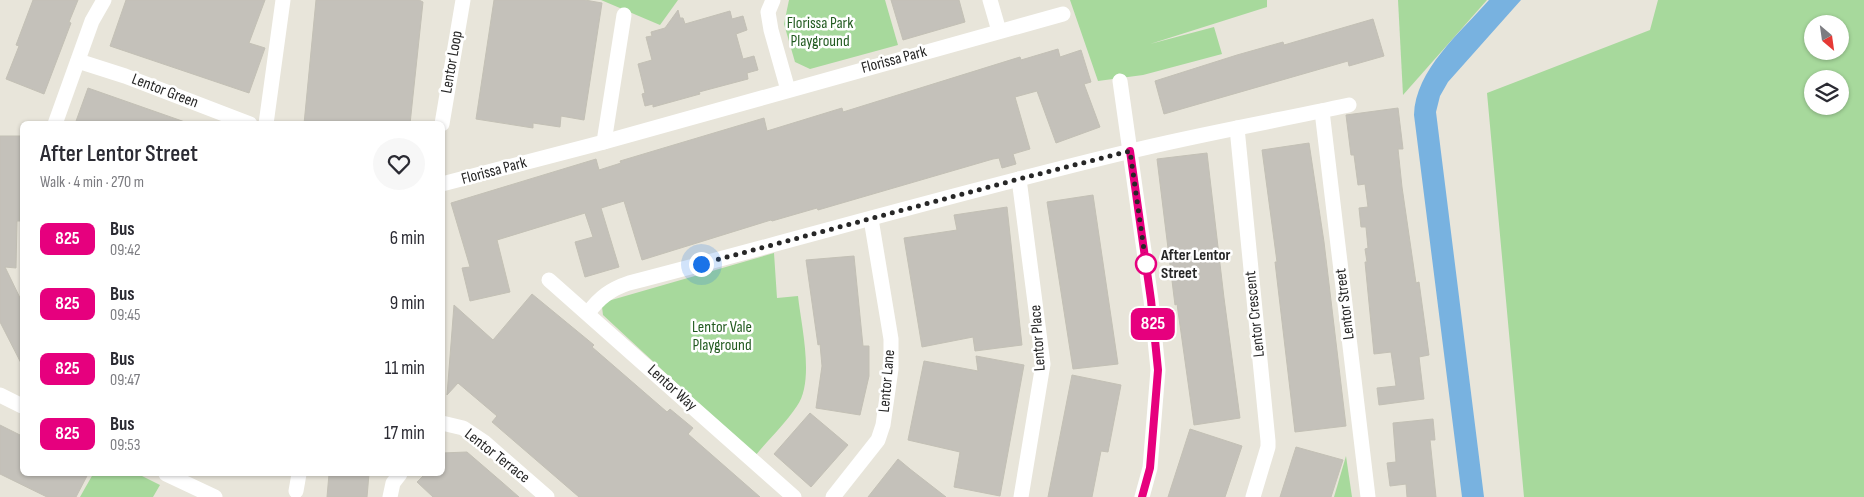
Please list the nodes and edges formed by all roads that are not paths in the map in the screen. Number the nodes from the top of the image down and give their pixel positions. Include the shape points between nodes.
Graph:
1 (104, 0) edge
2 (283, 0) edge
3 (463, 0) edge
4 (773, 0) edge
5 (990, 0) edge
6 (1063, 14) dead end
7 (624, 15) dead end
8 (999, 31) junction
9 (78, 61) junction
10 (1120, 80) dead end
11 (788, 90) junction
12 (1349, 105) dead end
13 (1322, 111) junction
14 (56, 121) edge
15 (242, 121) edge
16 (266, 121) edge
17 (443, 121) edge
18 (1237, 128) junction
19 (604, 142) junction
20 (1130, 151) junction
21 (1019, 179) junction
22 (445, 183) edge
23 (871, 219) junction
24 (549, 280) dead end
25 (588, 313) junction
26 (0, 395) edge
27 (20, 405) edge
28 (445, 424) edge
29 (170, 476) edge
30 (299, 476) edge
31 (398, 476) edge
32 (400, 476) edge
33 (296, 491) dead end
34 (215, 497) edge
35 (390, 497) edge
36 (400, 497) edge
37 (547, 497) edge
38 (794, 497) edge
39 (833, 497) edge
40 (1021, 497) edge
41 (1142, 497) edge
42 (1253, 497) edge
43 (1368, 497) edge

1 - 9 street via 92,21
2 - 16 street
3 - 17 street, Lentor Loop
4 - 11 street via 768,12
5 - 8 street
6 - 8 street, Florissa Park
7 - 19 street
8 - 11 street, Florissa Park
9 - 14 street
9 - 15 street, Lentor Green
10 - 20 street
11 - 19 street, Florissa Park
12 - 13 street
13 - 18 street
13 - 43 street, Lentor Street
18 - 20 street
18 - 42 street, Lentor Crescent via 1268,441
19 - 22 street, Florissa Park
20 - 21 street
20 - 41 street via 1158,370 1150,468
21 - 23 street
21 - 40 street, Lentor Place via 1043,364
23 - 25 street via 629,283 606,293
23 - 39 street, Lentor Lane via 891,339 891,369 878,440
24 - 25 street, Lentor Way
25 - 38 street, Lentor Way
26 - 27 street
28 - 37 street, Lentor Terrace via 463,428 484,442
29 - 34 street
30 - 33 street
31 - 35 street
32 - 36 street

